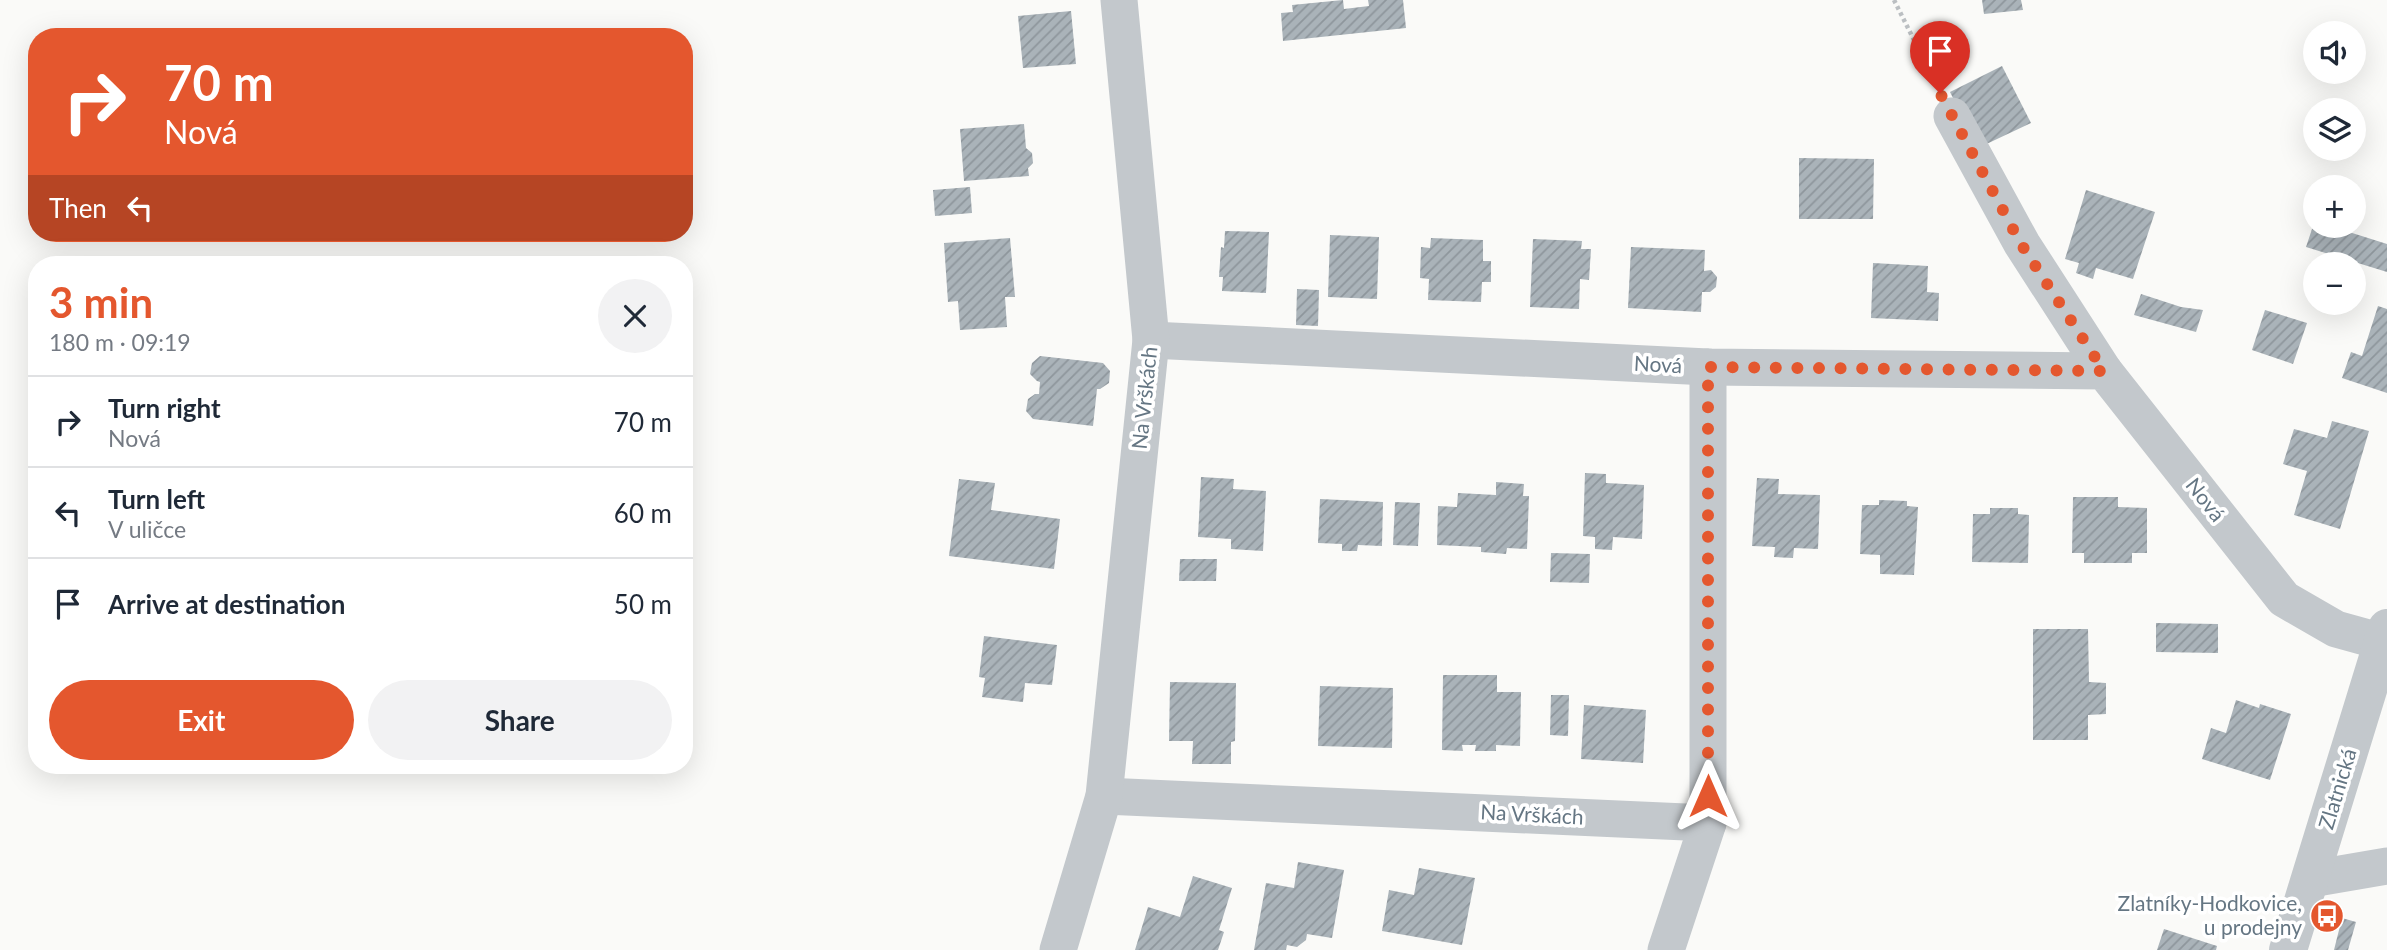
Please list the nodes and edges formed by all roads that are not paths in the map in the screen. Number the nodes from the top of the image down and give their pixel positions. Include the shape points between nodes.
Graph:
1 (1119, 0) edge
2 (1952, 116) road end
3 (1151, 340) junction
4 (1708, 367) junction
5 (2104, 371) junction
6 (2385, 635) edge
7 (1104, 796) junction
8 (1708, 822) junction
9 (2387, 866) edge
10 (2311, 879) junction
11 (1058, 950) edge
12 (1666, 950) edge
13 (2288, 950) edge

1 - 3 street, Na Vrškách
2 - 5 street via 2021,244
3 - 4 street, Nová
3 - 7 street, Na Vrškách
4 - 5 street, Nová
4 - 8 street
5 - 6 street, Nová via 2284,599 2336,629
6 - 10 street, Zlatnická
7 - 8 street, Na Vrškách
7 - 11 street, Na Vrškách
8 - 12 street
9 - 10 street
10 - 13 street, Zlatnická

